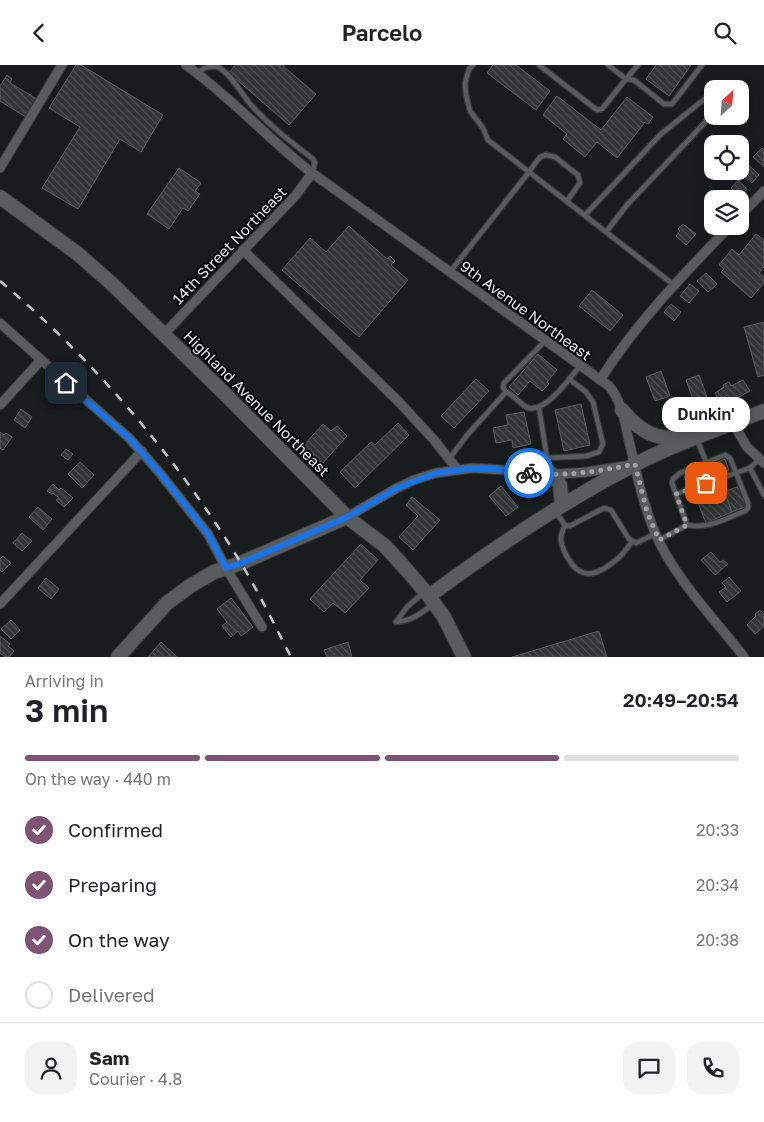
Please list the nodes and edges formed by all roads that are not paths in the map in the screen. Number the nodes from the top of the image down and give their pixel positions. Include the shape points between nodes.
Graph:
1 (62, 65) edge
2 (186, 65) edge
3 (473, 65) edge
4 (539, 65) edge
5 (608, 65) edge
6 (638, 65) edge
7 (702, 65) edge
8 (197, 73) junction
9 (626, 79) junction
10 (704, 99) edge
11 (247, 100) junction
12 (238, 109) junction
13 (704, 123) edge
14 (281, 135) junction
15 (274, 142) junction
16 (0, 168) edge
17 (529, 172) junction
18 (312, 173) junction
19 (764, 191) edge
20 (0, 197) edge
21 (566, 201) junction
22 (749, 207) edge
23 (584, 215) junction
24 (606, 232) junction
25 (721, 235) edge
26 (243, 250) junction
27 (450, 273) junction
28 (674, 285) junction
29 (0, 323) edge
30 (164, 334) junction
31 (545, 341) junction
32 (41, 360) junction
33 (580, 366) junction
34 (569, 379) junction
35 (600, 380) junction
36 (506, 392) junction
37 (0, 405) edge
38 (539, 408) junction
39 (622, 410) junction
40 (764, 411) edge
41 (733, 423) junction
42 (696, 437) junction
43 (142, 451) junction
44 (548, 458) junction
45 (449, 459) junction
46 (761, 461) edge
47 (706, 462) junction
48 (635, 464) junction
49 (750, 467) junction
50 (458, 470) junction
51 (526, 473) junction
52 (736, 473) junction
53 (552, 475) junction
54 (676, 494) junction
55 (764, 495) edge
56 (558, 507) junction
57 (347, 517) junction
58 (565, 525) junction
59 (687, 525) junction
60 (657, 537) junction
61 (632, 541) junction
62 (226, 568) junction
63 (430, 597) junction
64 (0, 603) edge
65 (262, 627) dead end
66 (118, 657) edge
67 (464, 657) edge
68 (744, 657) edge

1 - 16 street
2 - 8 street, 9th Avenue Northeast
3 - 17 lane via 465,83 470,111 488,140
4 - 9 lane via 597,110 602,109
5 - 9 lane
6 - 9 lane
7 - 9 lane via 672,103 664,104 634,80
8 - 11 lane via 206,66 218,67
8 - 12 street, 9th Avenue Northeast
10 - 23 lane via 661,134
11 - 12 lane
11 - 14 lane
12 - 15 street, 9th Avenue Northeast
13 - 24 lane via 627,205
14 - 15 lane
14 - 18 lane via 313,159
15 - 18 street, 9th Avenue Northeast
17 - 21 lane
17 - 21 lane via 540,157 546,155 554,157 578,175 580,183
17 - 27 lane
18 - 26 street, 14th Street Northeast via 296,195
18 - 27 street, 9th Avenue Northeast
19 - 22 street
20 - 30 main road, Highland Avenue Northeast via 78,254
21 - 23 lane
23 - 24 lane
24 - 28 lane
25 - 28 street
26 - 30 street, 14th Street Northeast
26 - 45 street via 400,402
27 - 31 street, 9th Avenue Northeast
28 - 35 street via 633,332
29 - 32 street
30 - 57 main road, Highland Avenue Northeast
31 - 33 street, 9th Avenue Northeast
31 - 36 lane via 504,383
32 - 37 street
32 - 43 street
33 - 34 lane
33 - 35 street, 9th Avenue Northeast
34 - 38 lane
34 - 44 lane via 593,402 603,444 599,452 586,456
35 - 39 street, 9th Avenue Northeast via 616,394
36 - 38 lane via 528,408
36 - 45 lane
38 - 44 lane
39 - 42 main road via 645,432 671,439
39 - 48 street, 9th Avenue Northeast
40 - 41 main road
41 - 42 main road
41 - 46 street via 741,439
42 - 47 lane
42 - 48 main road
43 - 62 street via 208,534
43 - 64 street
44 - 51 lane via 529,457
45 - 50 street
46 - 49 lane
47 - 52 lane via 726,455
47 - 54 lane via 677,475 672,483
48 - 53 street
48 - 56 main road
48 - 60 street, 9th Avenue Northeast
49 - 52 lane
49 - 55 lane
50 - 51 street via 473,468
50 - 57 street via 414,480
51 - 53 street
52 - 54 lane
52 - 59 lane via 748,508 704,527
53 - 56 main road via 560,485
54 - 59 lane
56 - 58 lane
56 - 63 main road
57 - 62 main road
57 - 63 main road, Highland Avenue Northeast via 384,547
58 - 61 lane via 570,526 604,508 611,510
58 - 61 lane via 560,535 562,546 570,561 584,573 603,569 626,551
59 - 60 lane
60 - 61 lane via 636,543
60 - 68 street, 9th Avenue Northeast via 683,581
62 - 65 street
62 - 66 main road via 196,582 167,603
63 - 63 lane via 407,607 396,622 415,617
63 - 67 main road, Highland Avenue Northeast

